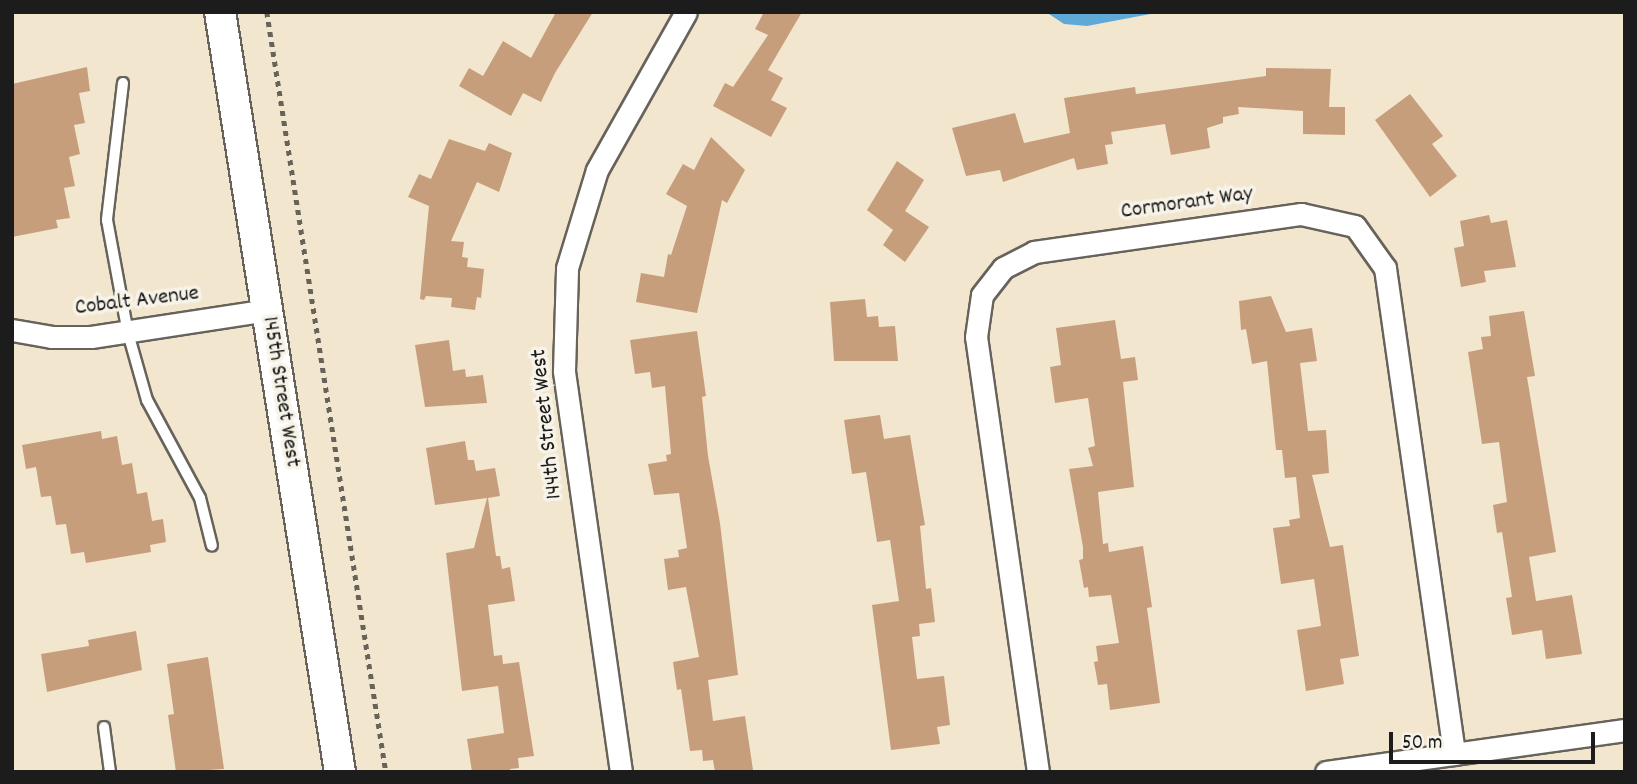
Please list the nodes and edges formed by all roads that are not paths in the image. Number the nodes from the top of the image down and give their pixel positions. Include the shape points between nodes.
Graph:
1 (220, 12) edge
2 (687, 12) edge
3 (123, 83) dead end
4 (267, 310) junction
5 (128, 333) junction
6 (13, 334) edge
7 (212, 546) dead end
8 (104, 727) dead end
9 (1625, 730) edge
10 (1454, 754) junction
11 (110, 772) edge
12 (340, 772) edge
13 (621, 772) edge
14 (1038, 772) edge
15 (1326, 772) edge

1 - 4 street, 145th Street West
2 - 13 street, 144th Street West via 597,170 566,268 564,370
3 - 5 lane via 107,220
4 - 5 street, Cobalt Avenue
4 - 12 street, 145th Street West
5 - 6 street, Cobalt Avenue
5 - 7 lane via 147,400 200,498
8 - 11 lane
9 - 10 street
10 - 14 street, Cormorant Way via 1385,268 1355,226 1301,214 1034,252 1003,268 982,295 976,337
10 - 15 street

